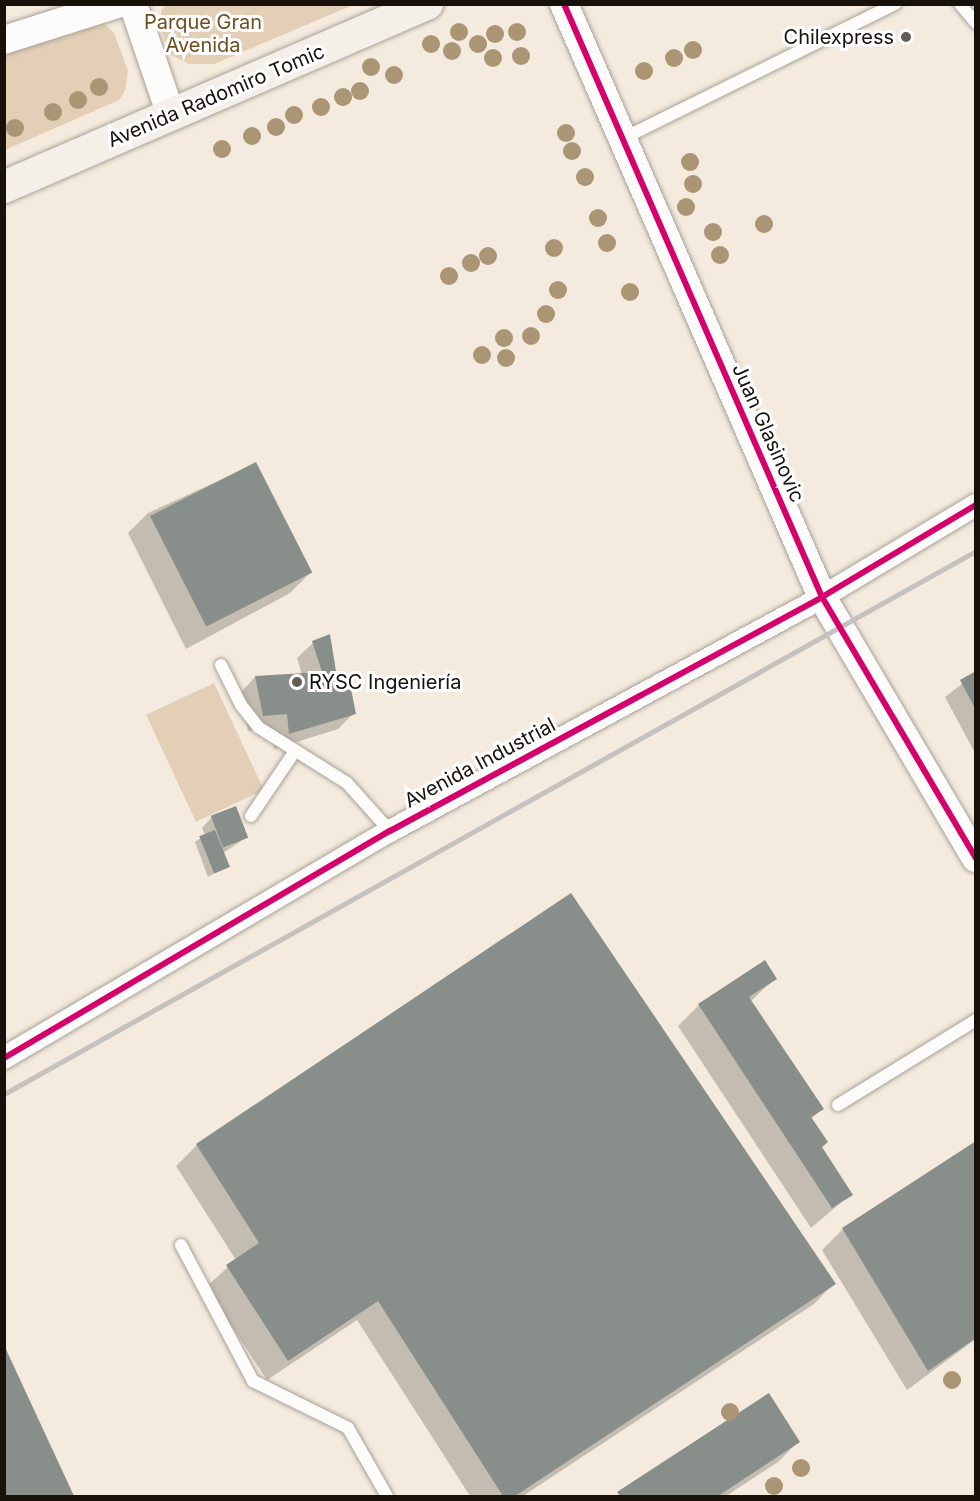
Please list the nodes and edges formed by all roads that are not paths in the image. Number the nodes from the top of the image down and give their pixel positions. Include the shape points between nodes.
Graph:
1 (117, 4) edge
2 (134, 4) edge
3 (427, 4) edge
4 (564, 4) edge
5 (895, 4) edge
6 (960, 4) edge
7 (975, 23) edge
8 (4, 40) edge
9 (171, 115) junction
10 (622, 139) junction
11 (4, 187) edge
12 (975, 505) edge
13 (822, 597) junction
14 (221, 666) dead end
15 (295, 752) junction
16 (251, 816) dead end
17 (390, 831) junction
18 (975, 858) edge
19 (975, 1020) edge
20 (4, 1058) edge
21 (838, 1105) dead end
22 (181, 1245) dead end
23 (387, 1497) edge

1 - 8 street
2 - 9 street
3 - 9 main road, Avenida Radomiro Tomic
4 - 10 street, Juan Glasinovic
5 - 10 lane
6 - 7 lane
9 - 11 main road, Avenida Radomiro Tomic
10 - 13 street, Juan Glasinovic
12 - 13 street, Avenida Industrial
13 - 17 street, Avenida Industrial
13 - 18 street, Juan Glasinovic
14 - 15 lane via 241,705 258,727
15 - 16 lane
15 - 17 lane via 347,783
17 - 20 street, Avenida Industrial
19 - 21 lane
22 - 23 lane via 253,1381 348,1428

